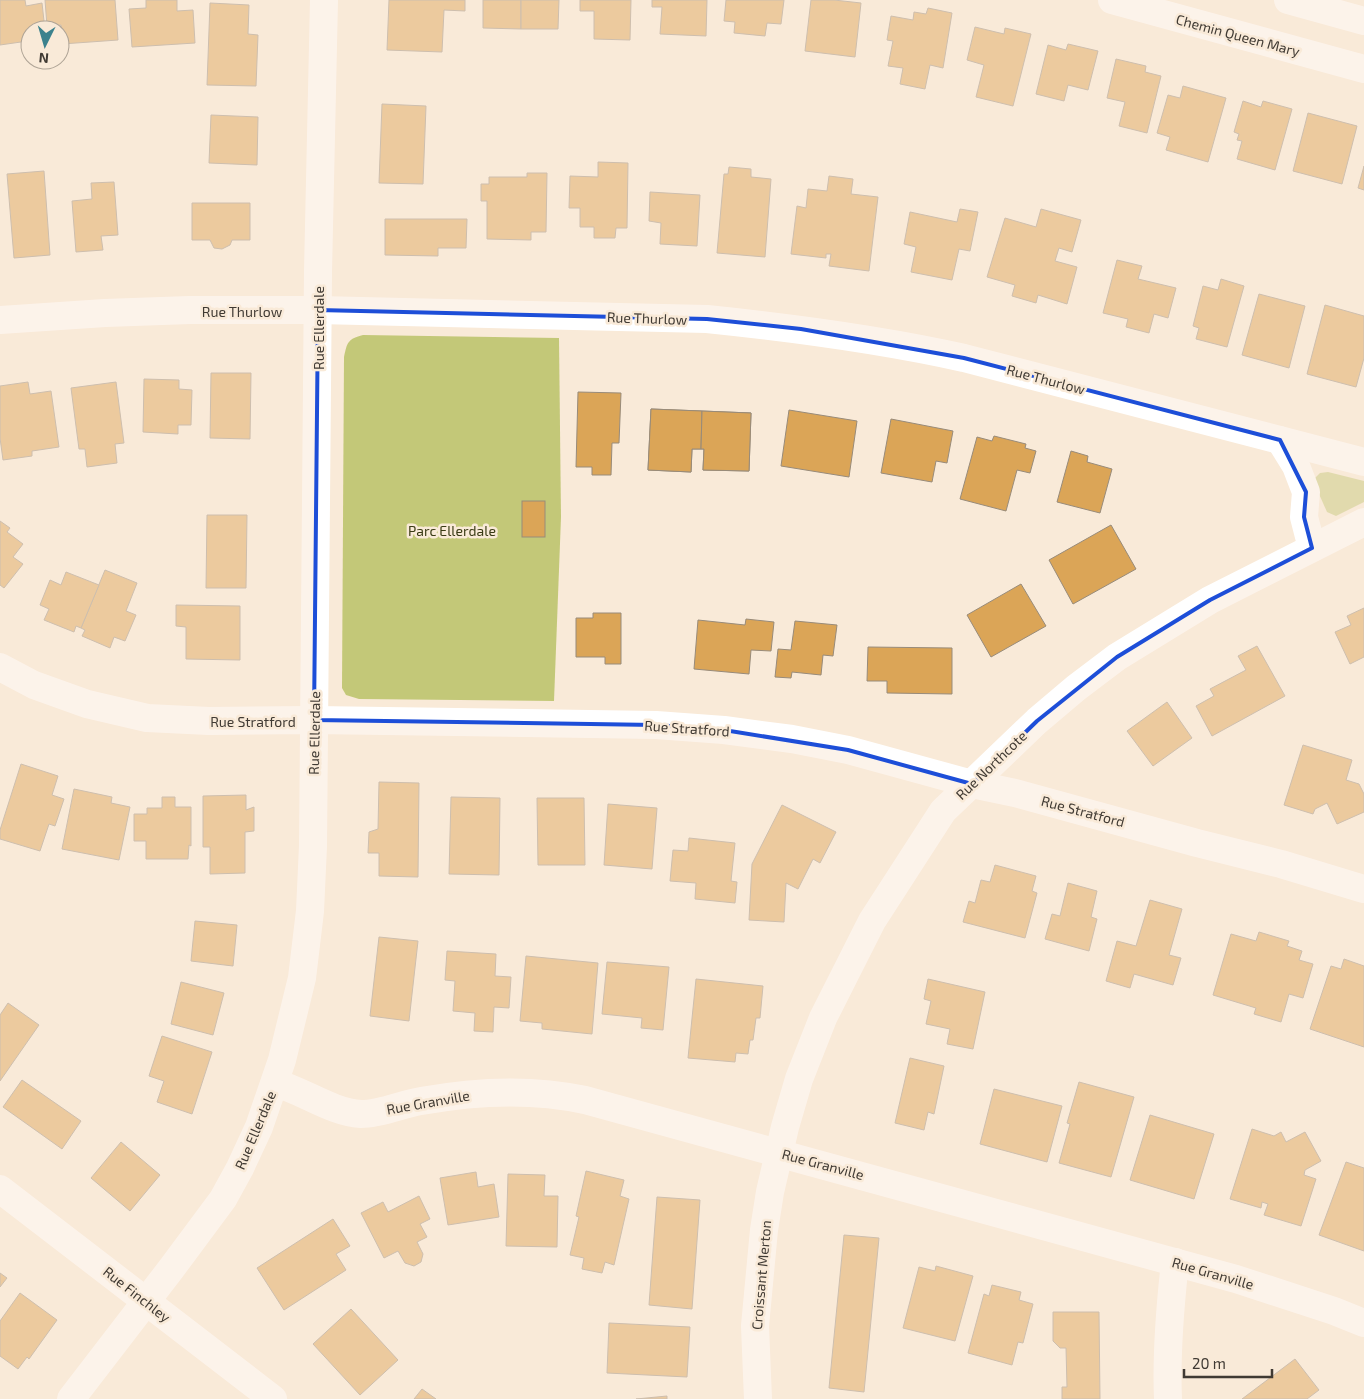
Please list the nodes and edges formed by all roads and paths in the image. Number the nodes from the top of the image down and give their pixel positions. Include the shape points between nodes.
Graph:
1 (324, 0) edge
2 (1112, 0) edge
3 (1288, 0) edge
4 (1364, 21) edge
5 (1364, 69) edge
6 (318, 310) junction
7 (0, 320) edge
8 (1280, 440) junction
9 (1364, 462) edge
10 (1364, 522) edge
11 (1312, 548) junction
12 (0, 668) edge
13 (314, 720) junction
14 (972, 784) junction
15 (1364, 889) edge
16 (275, 1083) junction
17 (779, 1152) junction
18 (0, 1189) edge
19 (1176, 1262) junction
20 (146, 1302) junction
21 (1364, 1323) edge
22 (71, 1399) edge
23 (273, 1399) edge
24 (758, 1399) edge
25 (1168, 1399) edge

1 - 6 street, Rue Ellerdale
2 - 5 street, Chemin Queen Mary
3 - 4 street
6 - 7 street, Rue Thurlow via 143,311
6 - 8 street, Rue Thurlow via 707,319 800,329 905,344
6 - 13 street, Rue Ellerdale
8 - 9 street, Rue Thurlow
8 - 11 street via 1296,466 1306,492 1304,517
10 - 11 street, Rue Northcote
11 - 14 street, Rue Northcote via 1210,600 1117,657 1037,721
12 - 13 street, Rue Stratford via 78,701 140,716 209,721
13 - 14 street, Rue Stratford via 656,725 724,730 848,750
13 - 16 street, Rue Ellerdale via 308,936 298,998
14 - 15 street, Rue Stratford via 1016,793
14 - 17 street, Rue Northcote via 944,811 872,921 811,1046
16 - 17 street, Rue Granville via 330,1106 359,1114 466,1094 557,1094
16 - 20 street, Rue Ellerdale via 259,1127 227,1192
17 - 19 street, Rue Granville
17 - 24 street, Croissant Merton via 764,1230 755,1326
18 - 20 street, Rue Finchley
19 - 21 street, Rue Granville
19 - 25 street via 1167,1355
20 - 22 street, Rue Ellerdale
20 - 23 street, Rue Finchley

